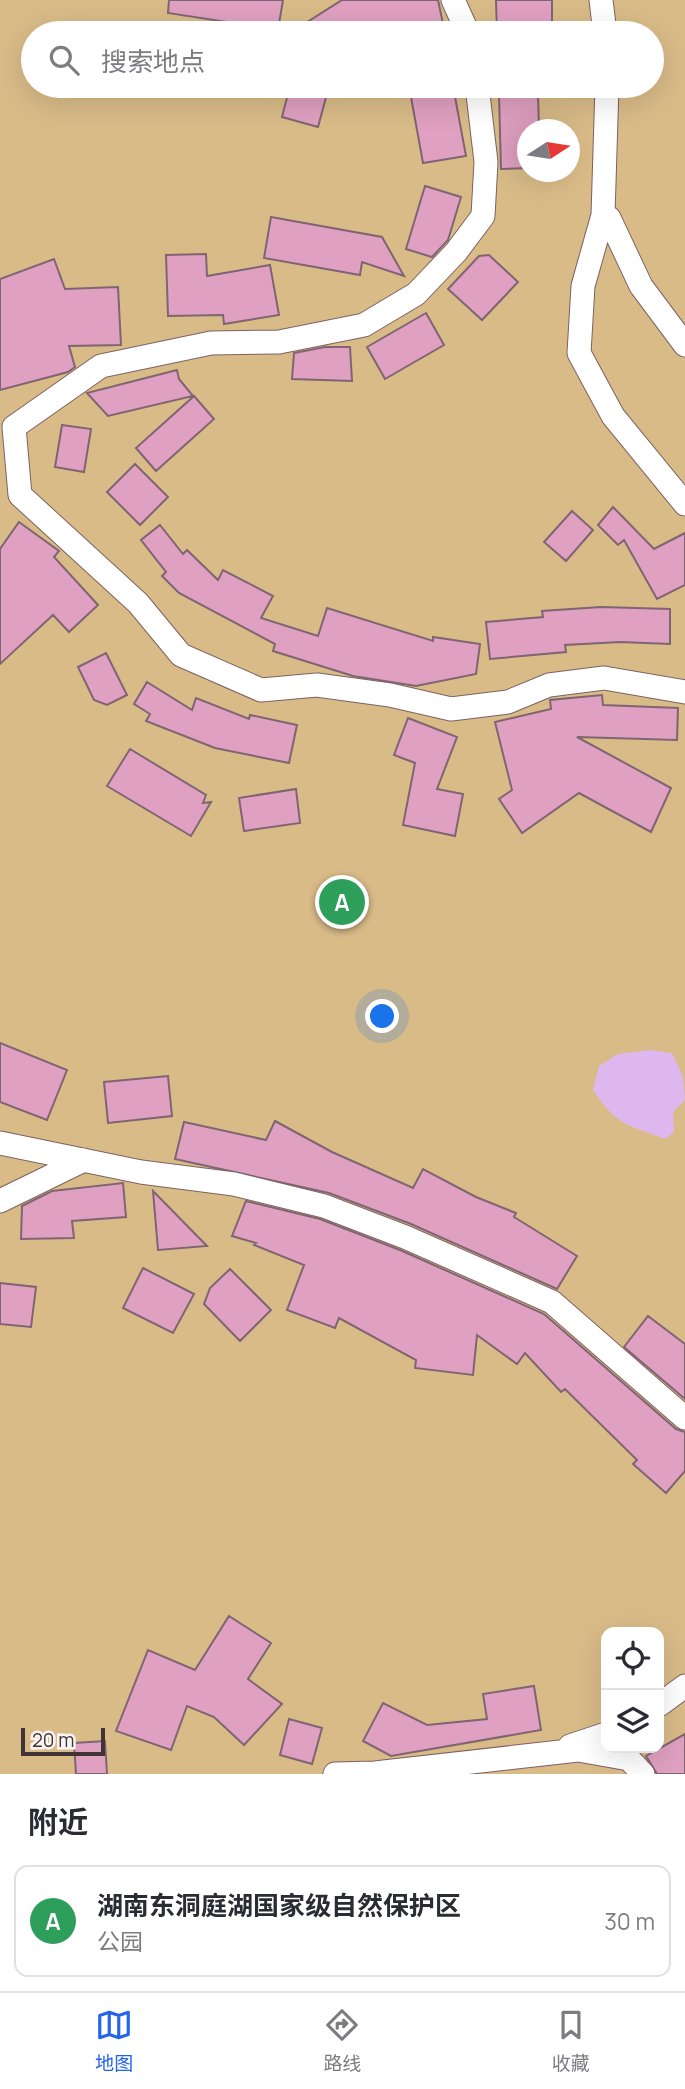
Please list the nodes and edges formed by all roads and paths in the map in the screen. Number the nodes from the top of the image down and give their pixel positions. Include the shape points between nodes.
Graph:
1 (453, 0) edge
2 (601, 0) edge
3 (463, 21) edge
4 (604, 21) edge
5 (478, 98) edge
6 (607, 98) edge
7 (609, 218) dead end
8 (685, 345) edge
9 (685, 503) edge
10 (685, 692) edge
11 (0, 1143) edge
12 (84, 1160) junction
13 (0, 1201) edge
14 (685, 1418) edge
15 (685, 1686) edge
16 (664, 1701) edge
17 (601, 1736) edge
18 (553, 1751) junction
19 (335, 1774) edge
20 (643, 1774) edge

1 - 3 street
2 - 4 street
5 - 10 street via 485,162 483,216 416,294 364,325 279,342 211,343 101,366 13,427 20,495 138,603 181,655 261,690 317,685 451,709 508,702 549,685 604,678
6 - 9 street via 603,215 583,286 579,353 613,416
7 - 8 street via 641,286
11 - 12 street
12 - 13 street
12 - 14 street via 234,1184 324,1206 477,1267 552,1302
15 - 16 street
17 - 18 street
18 - 19 street
18 - 20 street via 578,1750 629,1759

